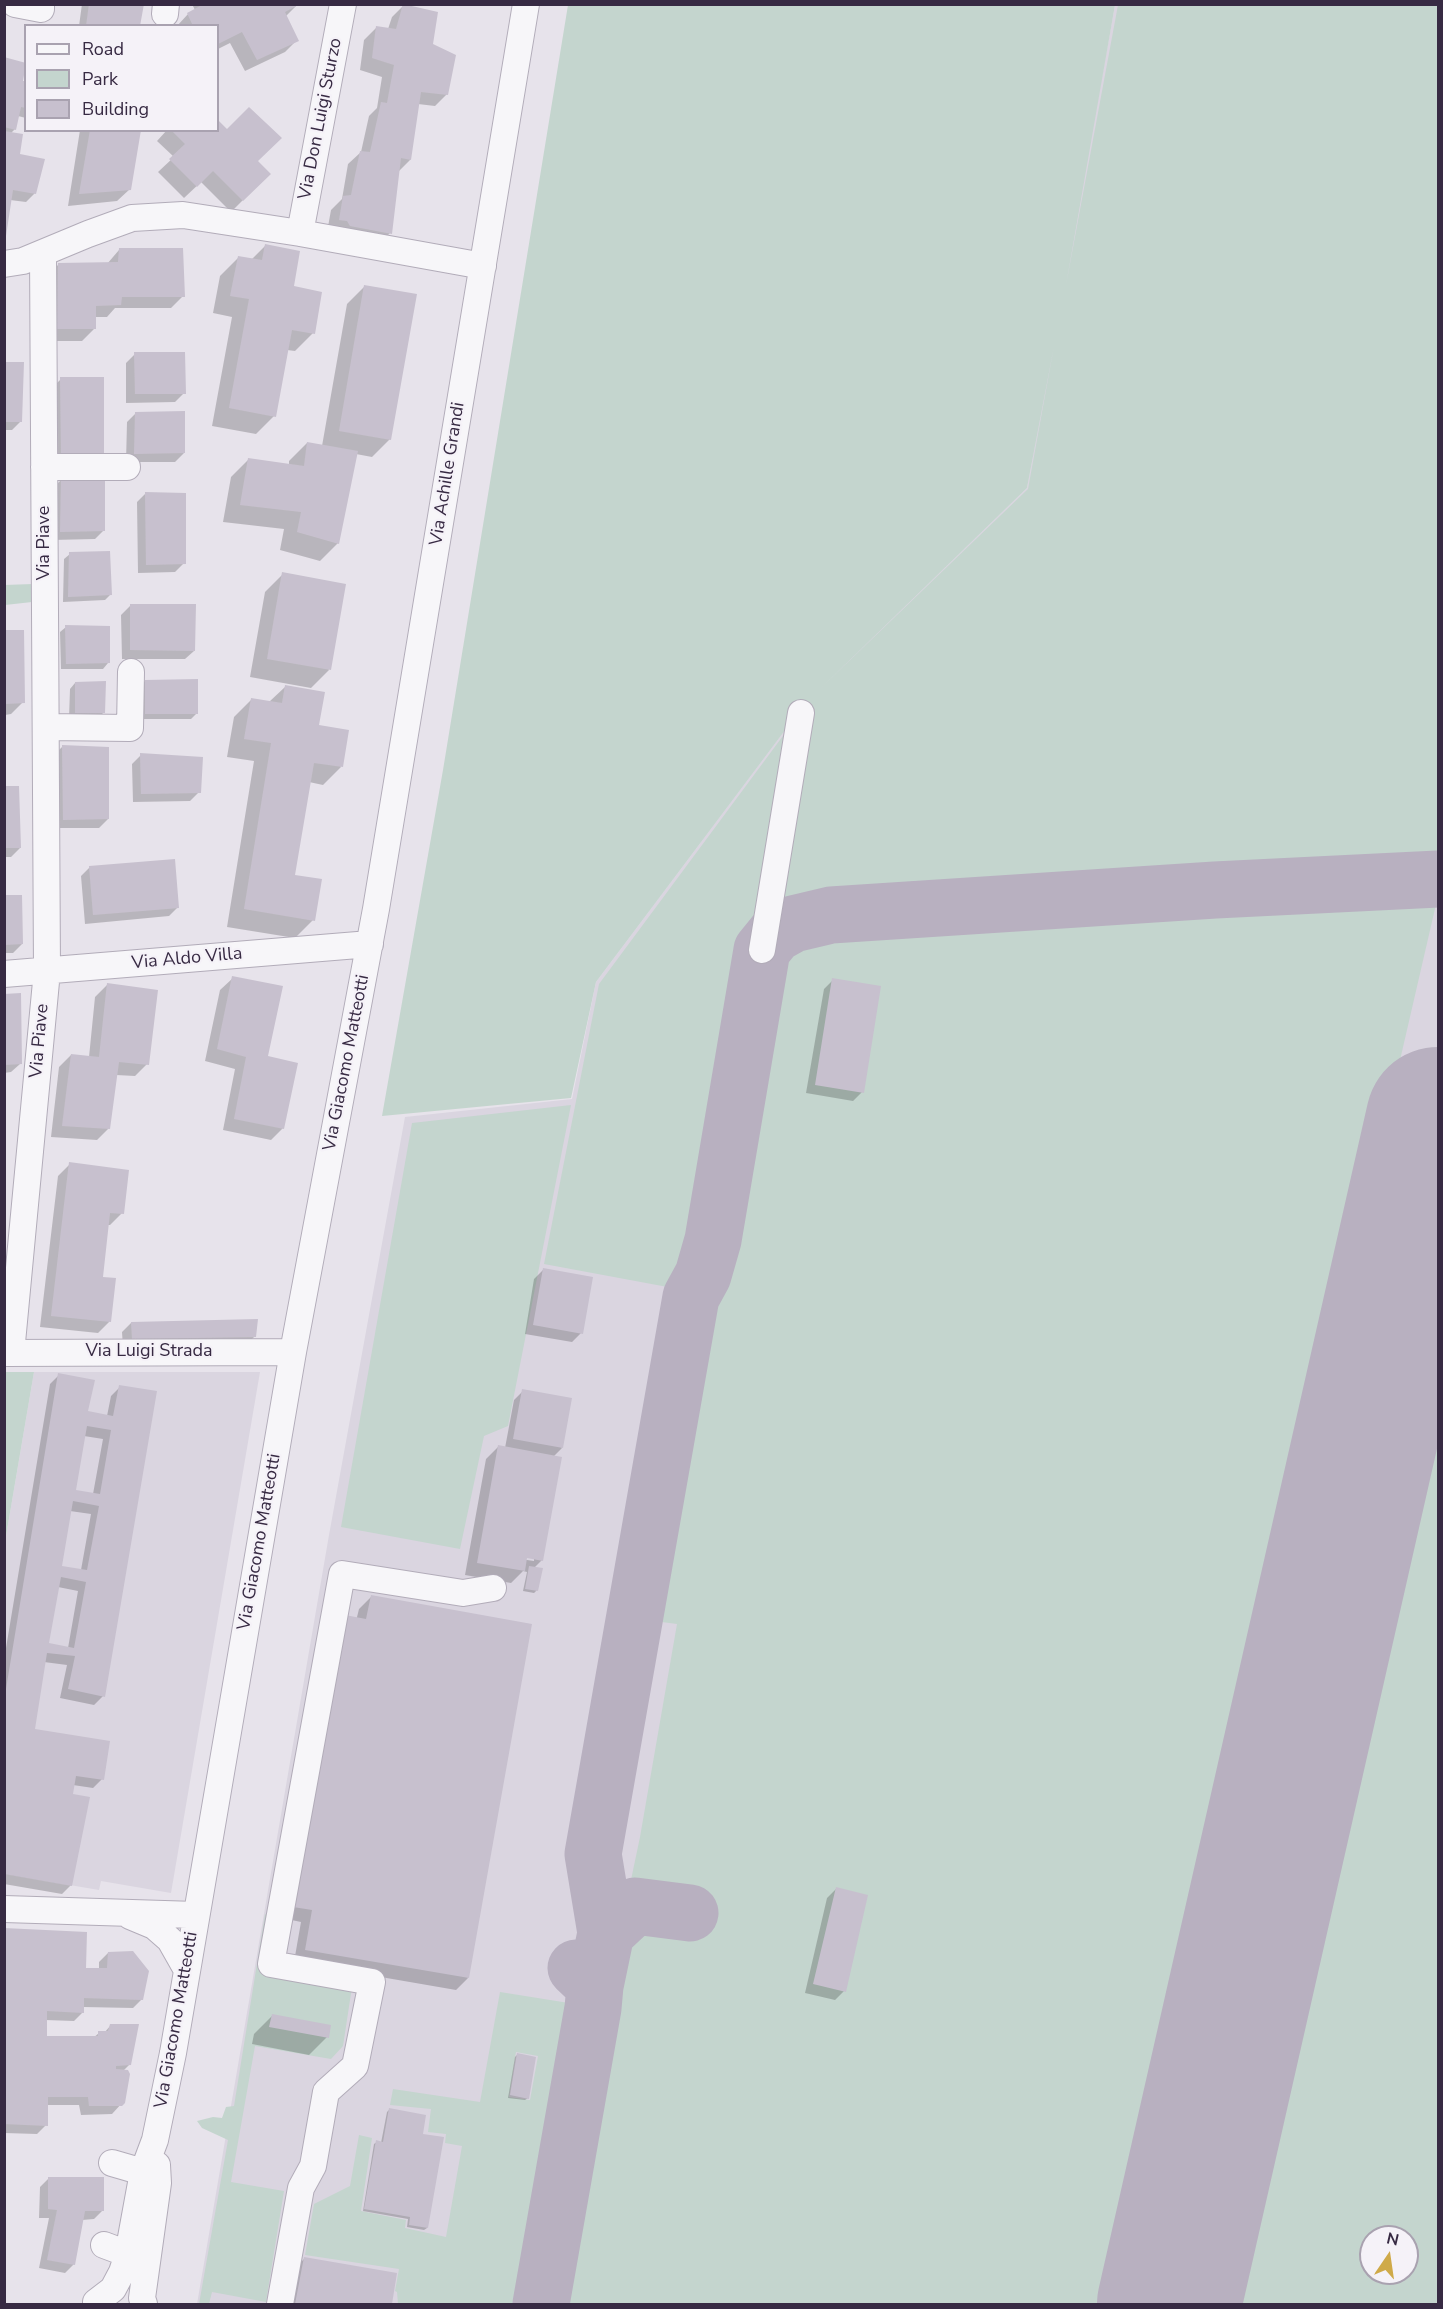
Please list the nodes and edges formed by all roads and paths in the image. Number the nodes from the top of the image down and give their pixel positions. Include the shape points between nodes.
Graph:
1 (15, 4) edge
2 (41, 4) edge
3 (343, 4) edge
4 (526, 4) edge
5 (300, 233) junction
6 (43, 253) junction
7 (4, 264) edge
8 (483, 267) junction
9 (44, 467) junction
10 (127, 467) dead end
11 (131, 672) dead end
12 (801, 713) dead end
13 (46, 727) junction
14 (370, 944) junction
15 (762, 950) dead end
16 (47, 971) junction
17 (4, 974) edge
18 (293, 1352) junction
19 (8, 1353) edge
20 (493, 1588) dead end
21 (4, 1909) edge
22 (121, 1913) junction
23 (196, 1915) junction
24 (187, 1970) junction
25 (155, 2140) junction
26 (112, 2163) dead end
27 (143, 2172) junction
28 (104, 2245) dead end
29 (128, 2254) junction
30 (95, 2303) edge
31 (138, 2304) edge
32 (144, 2304) edge
33 (280, 2304) edge

1 - 2 street via 41,9
3 - 5 street, Via Don Luigi Sturzo
4 - 8 street, Via Achille Grandi
5 - 6 street via 183,215 132,218
5 - 8 street
6 - 7 street
6 - 9 street, Via Piave
8 - 14 street, Via Achille Grandi
9 - 10 street
9 - 13 street, Via Piave
11 - 13 street via 130,728
12 - 15 street
13 - 16 street, Via Piave
14 - 16 street, Via Aldo Villa
14 - 18 street, Via Giacomo Matteotti
16 - 17 street, Via Aldo Villa
16 - 19 street, Via Piave
18 - 19 street, Via Luigi Strada
18 - 23 street, Via Giacomo Matteotti
20 - 33 street via 463,1593 342,1574 271,1964 372,1982 355,2066 326,2092 313,2166 301,2188
21 - 22 street
22 - 23 street
22 - 24 street via 154,1926 170,1940
23 - 24 street, Via Giacomo Matteotti
24 - 25 street, Via Giacomo Matteotti
25 - 27 street, Via Giacomo Matteotti
25 - 32 street, Via Giacomo Matteotti via 158,2182
26 - 27 street
27 - 29 street, Via Giacomo Matteotti
28 - 29 street
29 - 30 street, Via Giacomo Matteotti via 113,2289
30 - 31 street via 114,2298

